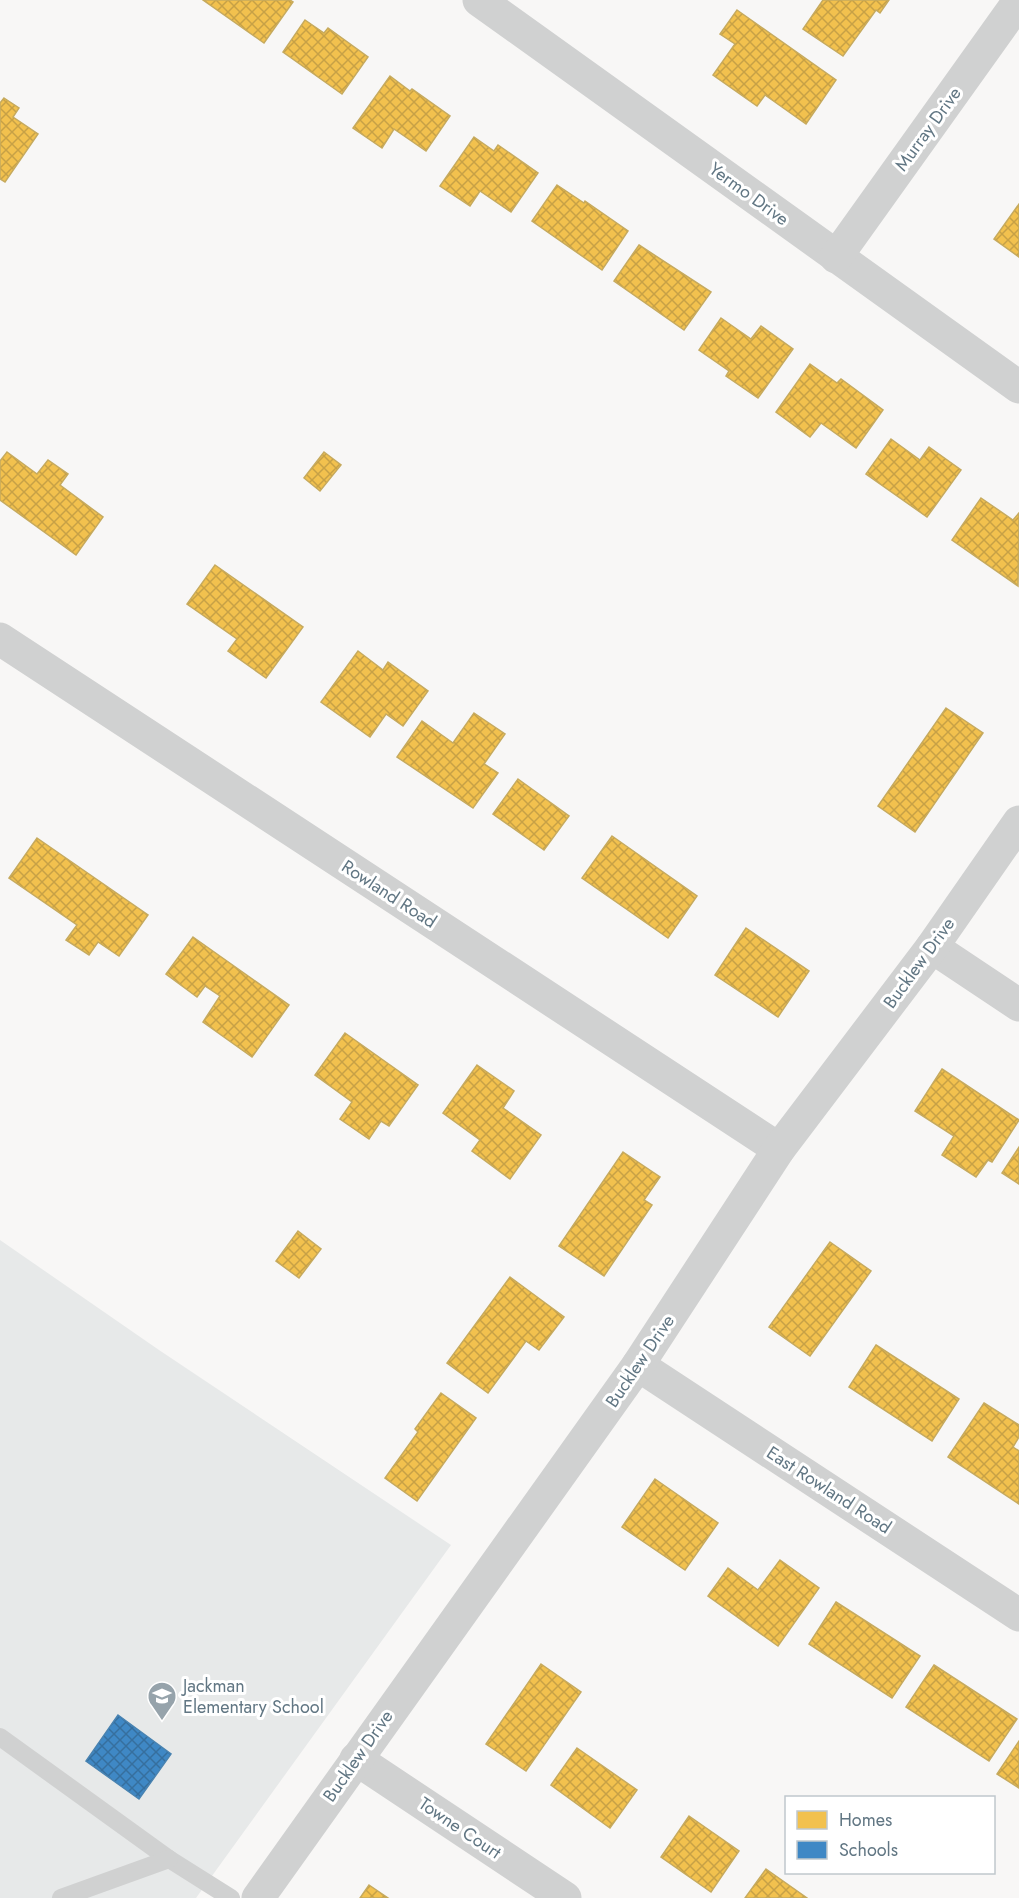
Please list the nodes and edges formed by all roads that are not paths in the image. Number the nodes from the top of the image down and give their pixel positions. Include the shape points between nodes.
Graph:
1 (479, 0) edge
2 (1019, 1) edge
3 (836, 257) junction
4 (1019, 387) edge
5 (0, 639) edge
6 (1019, 822) edge
7 (932, 947) junction
8 (1019, 1005) edge
9 (779, 1149) junction
10 (638, 1365) junction
11 (1019, 1615) edge
12 (0, 1737) edge
13 (356, 1759) junction
14 (169, 1859) junction
15 (61, 1898) edge
16 (231, 1898) edge
17 (258, 1898) edge
18 (565, 1898) edge

1 - 3 street, Yermo Drive
2 - 3 street, Murray Drive
3 - 4 street, Yermo Drive
5 - 9 street, Rowland Road
6 - 7 street, Bucklew Drive
7 - 8 street
7 - 9 street, Bucklew Drive
9 - 10 street, Bucklew Drive
10 - 11 street, East Rowland Road
10 - 13 street, Bucklew Drive
12 - 14 lane
13 - 17 street, Bucklew Drive
13 - 18 street, Towne Court
14 - 15 lane
14 - 16 lane

